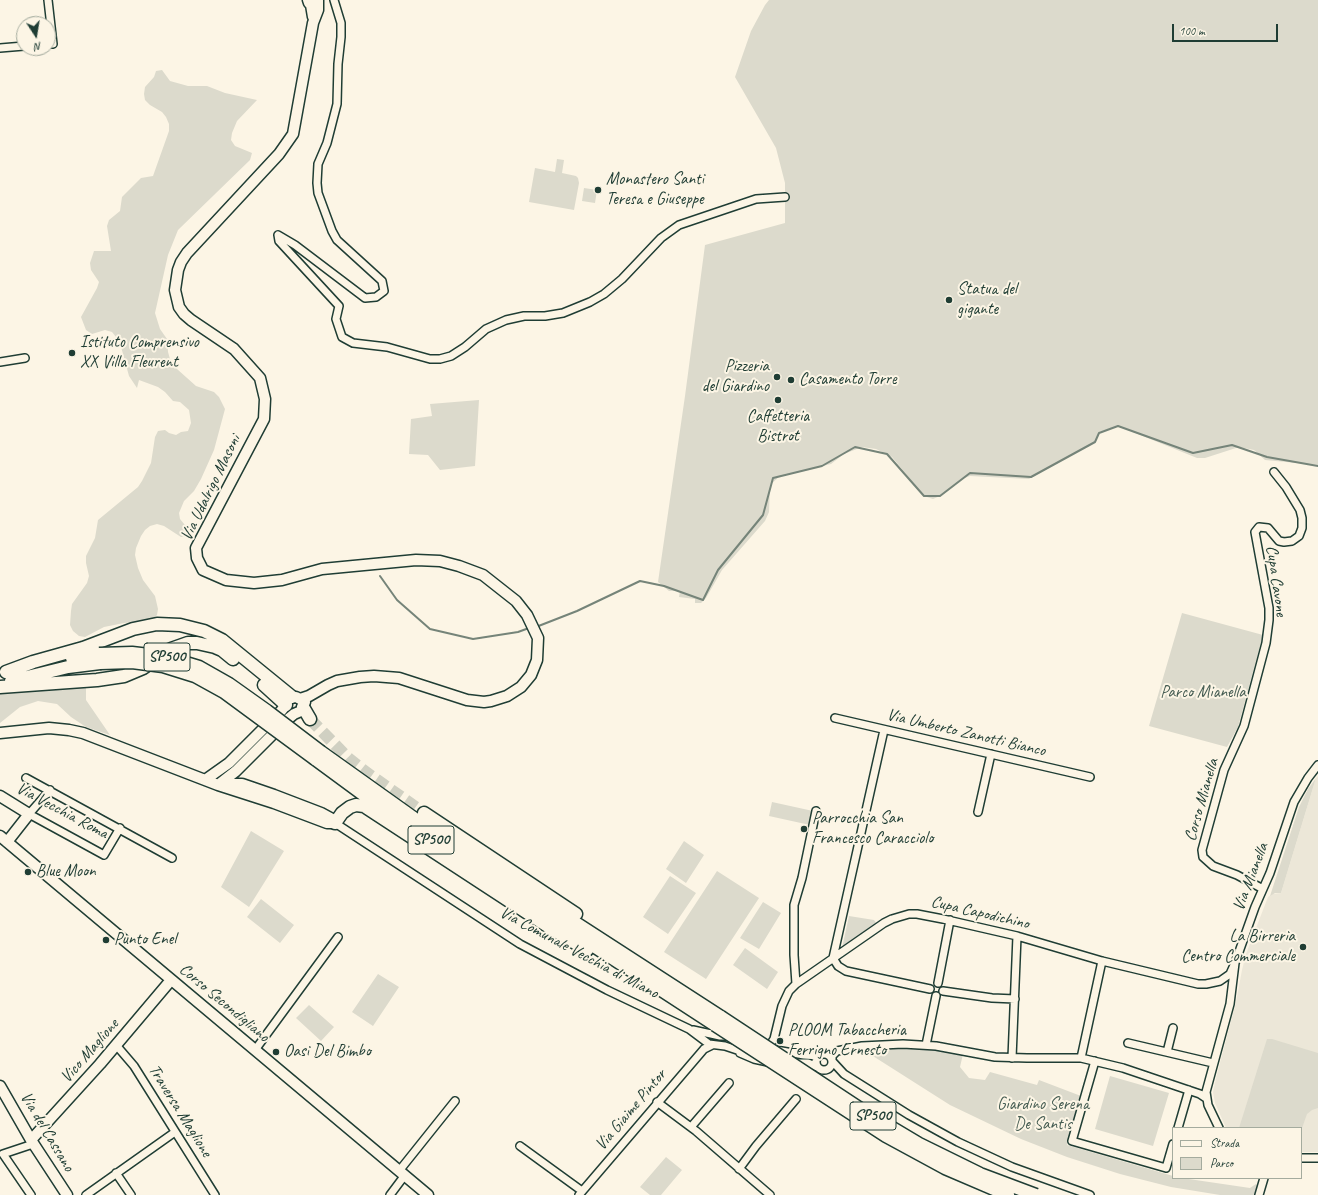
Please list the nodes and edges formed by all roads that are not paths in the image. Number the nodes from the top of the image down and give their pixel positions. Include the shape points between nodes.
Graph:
1 (48, 0) edge
2 (334, 0) edge
3 (314, 2) edge
4 (50, 16) edge
5 (16, 47) edge
6 (0, 48) edge
7 (785, 197) dead end
8 (25, 358) dead end
9 (0, 362) edge
10 (1274, 472) dead end
11 (2, 676) edge
12 (0, 687) edge
13 (295, 702) junction
14 (835, 718) dead end
15 (310, 719) tunnel mouth
16 (884, 730) junction
17 (0, 733) edge
18 (991, 754) junction
19 (1231, 755) joint
20 (229, 763) junction
21 (1318, 765) edge
22 (236, 771) junction
23 (1090, 777) dead end
24 (26, 778) dead end
25 (205, 780) junction
26 (242, 784) junction
27 (218, 785) junction
28 (50, 790) junction
29 (0, 796) edge
30 (816, 811) dead end
31 (978, 812) dead end
32 (424, 813) tunnel mouth
33 (29, 814) junction
34 (335, 824) junction
35 (120, 828) junction
36 (3, 839) edge
37 (172, 858) dead end
38 (1263, 889) junction
39 (950, 920) junction
40 (1017, 936) junction
41 (338, 937) dead end
42 (833, 958) junction
43 (1102, 961) junction
44 (1235, 964) junction
45 (171, 980) junction
46 (655, 980) junction
47 (938, 983) junction
48 (796, 984) junction
49 (930, 989) junction
50 (943, 991) junction
51 (936, 996) junction
52 (1015, 999) junction
53 (716, 1026) junction
54 (1173, 1028) dead end
55 (689, 1029) junction
56 (735, 1036) junction
57 (756, 1038) junction
58 (1128, 1043) dead end
59 (116, 1045) junction
60 (707, 1045) junction
61 (926, 1045) junction
62 (767, 1046) junction
63 (255, 1050) junction
64 (739, 1052) junction
65 (1167, 1052) junction
66 (819, 1056) junction
67 (1012, 1058) junction
68 (1081, 1058) junction
69 (832, 1061) junction
70 (1095, 1061) junction
71 (1213, 1063) junction
72 (817, 1067) junction
73 (827, 1070) junction
74 (844, 1074) junction
75 (729, 1082) dead end
76 (0, 1086) edge
77 (1189, 1090) junction
78 (1206, 1098) junction
79 (796, 1099) dead end
80 (455, 1101) dead end
81 (658, 1102) junction
82 (691, 1127) junction
83 (1178, 1127) edge
84 (1218, 1127) edge
85 (175, 1132) junction
86 (32, 1142) junction
87 (520, 1146) dead end
88 (1172, 1147) edge
89 (1, 1154) edge
90 (1302, 1158) edge
91 (1318, 1158) edge
92 (739, 1169) junction
93 (116, 1173) junction
94 (402, 1173) junction
95 (1264, 1179) edge
96 (580, 1193) edge
97 (31, 1195) edge
98 (67, 1195) edge
99 (86, 1195) edge
100 (132, 1195) edge
101 (215, 1195) edge
102 (390, 1195) edge
103 (428, 1195) edge
104 (770, 1195) edge
105 (1008, 1195) edge
106 (1036, 1195) edge
107 (1090, 1195) edge
108 (1259, 1195) edge

1 - 4 street
2 - 7 street via 341,23 337,104 327,143 318,164 316,183 337,240 382,281 384,291 376,297 365,298 278,235 280,241 339,306 336,319 342,337 353,343 386,347 430,359 452,356 486,329 506,320 563,313 604,294 661,238 679,225 756,199
3 - 13 street, Via Udalrigo Masoni via 318,10 313,23 293,134 279,154 187,253 178,270 175,290 179,307 191,320 234,349 260,378 265,398 264,419 196,548 197,558 203,570 226,580 254,583 282,580 322,569 416,560 440,561 483,575 516,602 531,621 538,638 537,660 531,675 521,687 499,699 484,702 467,700 399,678 374,676 328,685
5 - 6 street
8 - 9 street
10 - 19 street, Cupa Cavone via 1300,510 1302,528 1299,536 1292,541 1284,542 1279,541 1268,528 1260,527 1255,532 1269,620 1266,643 1244,726
11 - 13 highway via 33,662 83,648 133,629 157,624 180,625 204,631 222,640
11 - 46 highway, SP500, bridge via 100,663 132,662 164,666 195,676 224,692 318,755 368,798 411,827
12 - 13 highway, bridge via 124,676 143,668 171,649 197,643 222,650
13 - 15 highway
13 - 20 street, Via Udalrigo Masoni
13 - 22 street, Via Udalrigo Masoni via 280,727
14 - 16 street, Via Umberto Zanotti Bianco
16 - 18 street, Via Umberto Zanotti Bianco
16 - 42 street
17 - 25 street, Via Comunale Vecchia di Miano via 49,728 83,733
18 - 23 street, Via Umberto Zanotti Bianco
18 - 31 street
19 - 38 street, Corso Mianella via 1224,770 1202,846 1202,854 1213,866
20 - 25 street, Via Udalrigo Masoni
20 - 27 street, Via Udalrigo Masoni
21 - 38 street, Via Mianella via 1294,802
22 - 26 street via 237,781
22 - 27 street, Via Udalrigo Masoni
24 - 28 street
25 - 27 street, Via Comunale Vecchia di Miano
26 - 27 street, Via Comunale Vecchia di Miano
26 - 34 street, Via Comunale Vecchia di Miano via 298,803 332,819
27 - 34 street, Via Comunale Vecchia di Miano
28 - 33 street
28 - 35 street
29 - 33 street, Via Vecchia Roma
30 - 48 street via 794,905
32 - 46 highway via 597,928
33 - 35 street, Via Vecchia Roma via 104,855
33 - 36 street
34 - 46 highway via 342,813 350,807 364,806 568,939
34 - 55 street, Via Comunale Vecchia di Miano via 520,944 607,990
35 - 37 street
36 - 45 street, Corso Secondigliano
38 - 44 street, Via Mianella
39 - 40 street, Cupa Capodichino
39 - 42 street, Cupa Capodichino via 917,914 900,916 884,923
39 - 47 street
40 - 43 street, Cupa Capodichino
40 - 52 street
41 - 63 street
42 - 48 street, Cupa Capodichino
42 - 49 street via 838,966 846,971
43 - 44 street, Cupa Capodichino via 1198,984 1214,983 1226,978
43 - 68 street
44 - 71 street, Via Mianella via 1230,1004
45 - 59 street, Vico Maglione
45 - 63 street, Corso Secondigliano
46 - 53 highway, SP500
47 - 49 street via 932,984
47 - 50 street via 943,987
48 - 62 street, Cupa Capodichino via 789,991 782,1006 773,1042
49 - 51 street
50 - 51 street
50 - 52 street
51 - 61 street
52 - 67 street
53 - 55 street, Via Comunale Vecchia di Miano
53 - 56 street, Via Comunale Vecchia di Miano
53 - 60 street, Via Giaime Pintor via 709,1036
53 - 105 highway, SP500, bridge via 891,1139 945,1168
53 - 106 highway, SP500, bridge via 920,1144 980,1174
54 - 65 street
55 - 60 street, Via Comunale Vecchia di Miano
56 - 57 street, Via Comunale Vecchia di Miano via 745,1030 752,1032
56 - 64 street via 733,1044
57 - 62 street, Via Comunale Vecchia di Miano
57 - 64 street via 756,1045 752,1051 744,1054
58 - 65 street
59 - 85 street, Traversa Maglione via 134,1066
59 - 86 street, Vico Maglione
60 - 64 street, Via Comunale Vecchia di Miano via 725,1046
60 - 81 street, Via Giaime Pintor
61 - 67 street
61 - 69 street via 854,1048 837,1051 832,1056
62 - 66 street, Via Comunale Vecchia di Miano via 781,1051
63 - 94 street, Corso Secondigliano
64 - 72 street, Via Comunale Vecchia di Miano via 762,1062 803,1062
65 - 71 street
66 - 69 street via 827,1055
66 - 72 street
67 - 68 street
68 - 70 street
69 - 73 street
69 - 74 street
70 - 77 street
70 - 88 street via 1072,1141 1166,1168
71 - 78 street, Via Mianella
72 - 73 street
73 - 74 street
74 - 107 street via 958,1142 1012,1166
75 - 82 street
76 - 86 street, Via del Cassano
77 - 78 street
77 - 83 street
78 - 84 street
79 - 92 street
80 - 94 street
81 - 82 street
81 - 96 street, Via Giaime Pintor
82 - 92 street
85 - 93 street
85 - 101 street, Traversa Maglione
86 - 89 street
86 - 98 street, Via del Cassano
87 - 96 street, Via Giaime Pintor
89 - 97 street
90 - 91 street
92 - 104 street
93 - 99 street
93 - 100 street
94 - 102 street
94 - 103 street, Corso Secondigliano
95 - 108 street

